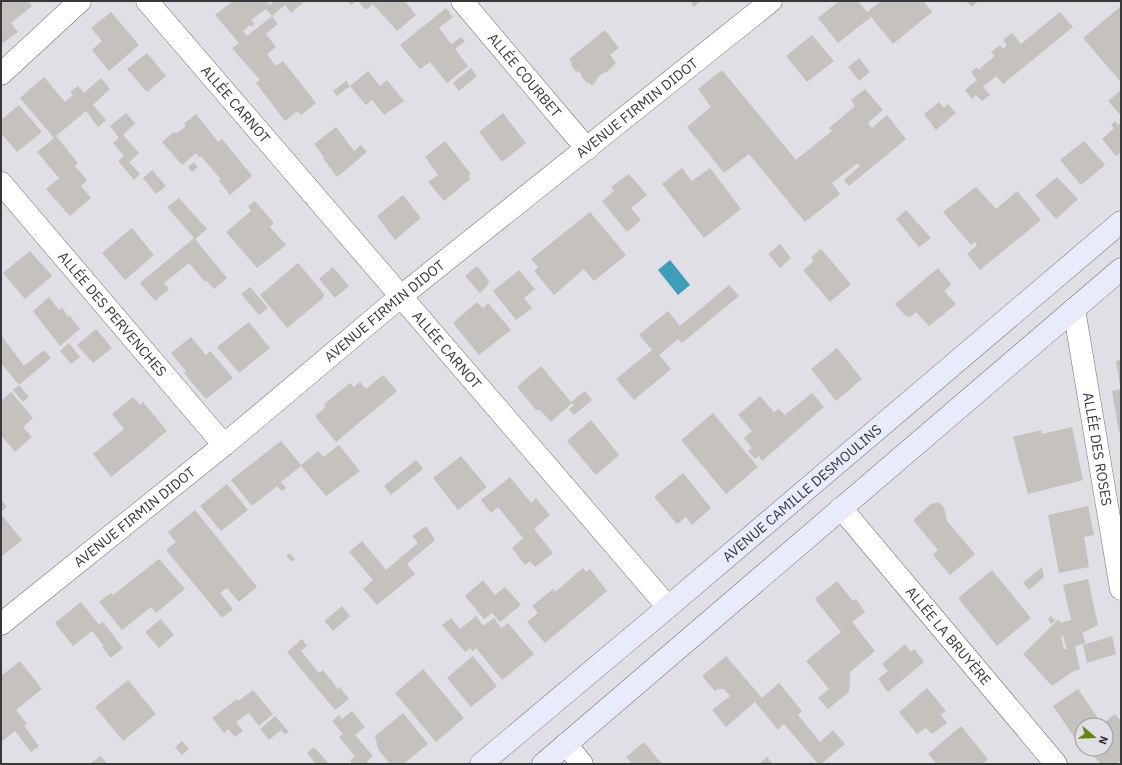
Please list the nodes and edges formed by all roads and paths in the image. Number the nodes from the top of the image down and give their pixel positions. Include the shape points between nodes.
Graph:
1 (80, 1) edge
2 (146, 1) edge
3 (462, 1) edge
4 (771, 1) edge
5 (1, 74) edge
6 (587, 149) junction
7 (1, 183) edge
8 (1121, 222) edge
9 (1121, 269) edge
10 (400, 297) junction
11 (1074, 309) junction
12 (224, 445) junction
13 (841, 508) junction
14 (1121, 590) edge
15 (668, 607) junction
16 (1, 624) edge
17 (566, 744) junction
18 (482, 764) edge
19 (543, 764) edge
20 (582, 764) edge
21 (1056, 764) edge

1 - 5 street
2 - 10 street, ALLÉE CARNOT
3 - 6 street, ALLÉE COURBET
4 - 6 street, AVENUE FIRMIN DIDOT
6 - 10 street, AVENUE FIRMIN DIDOT
7 - 12 street, ALLÉE DES PERVENCHES
8 - 15 main road, AVENUE CAMILLE DESMOULINS
9 - 11 main road
10 - 12 street, AVENUE FIRMIN DIDOT
10 - 15 street, ALLÉE CARNOT
11 - 13 main road
11 - 14 street, ALLÉE DES ROSES
12 - 16 street, AVENUE FIRMIN DIDOT
13 - 17 main road
13 - 21 street, ALLÉE LA BRUYÈRE
15 - 18 main road, AVENUE CAMILLE DESMOULINS
17 - 19 main road
17 - 20 street

